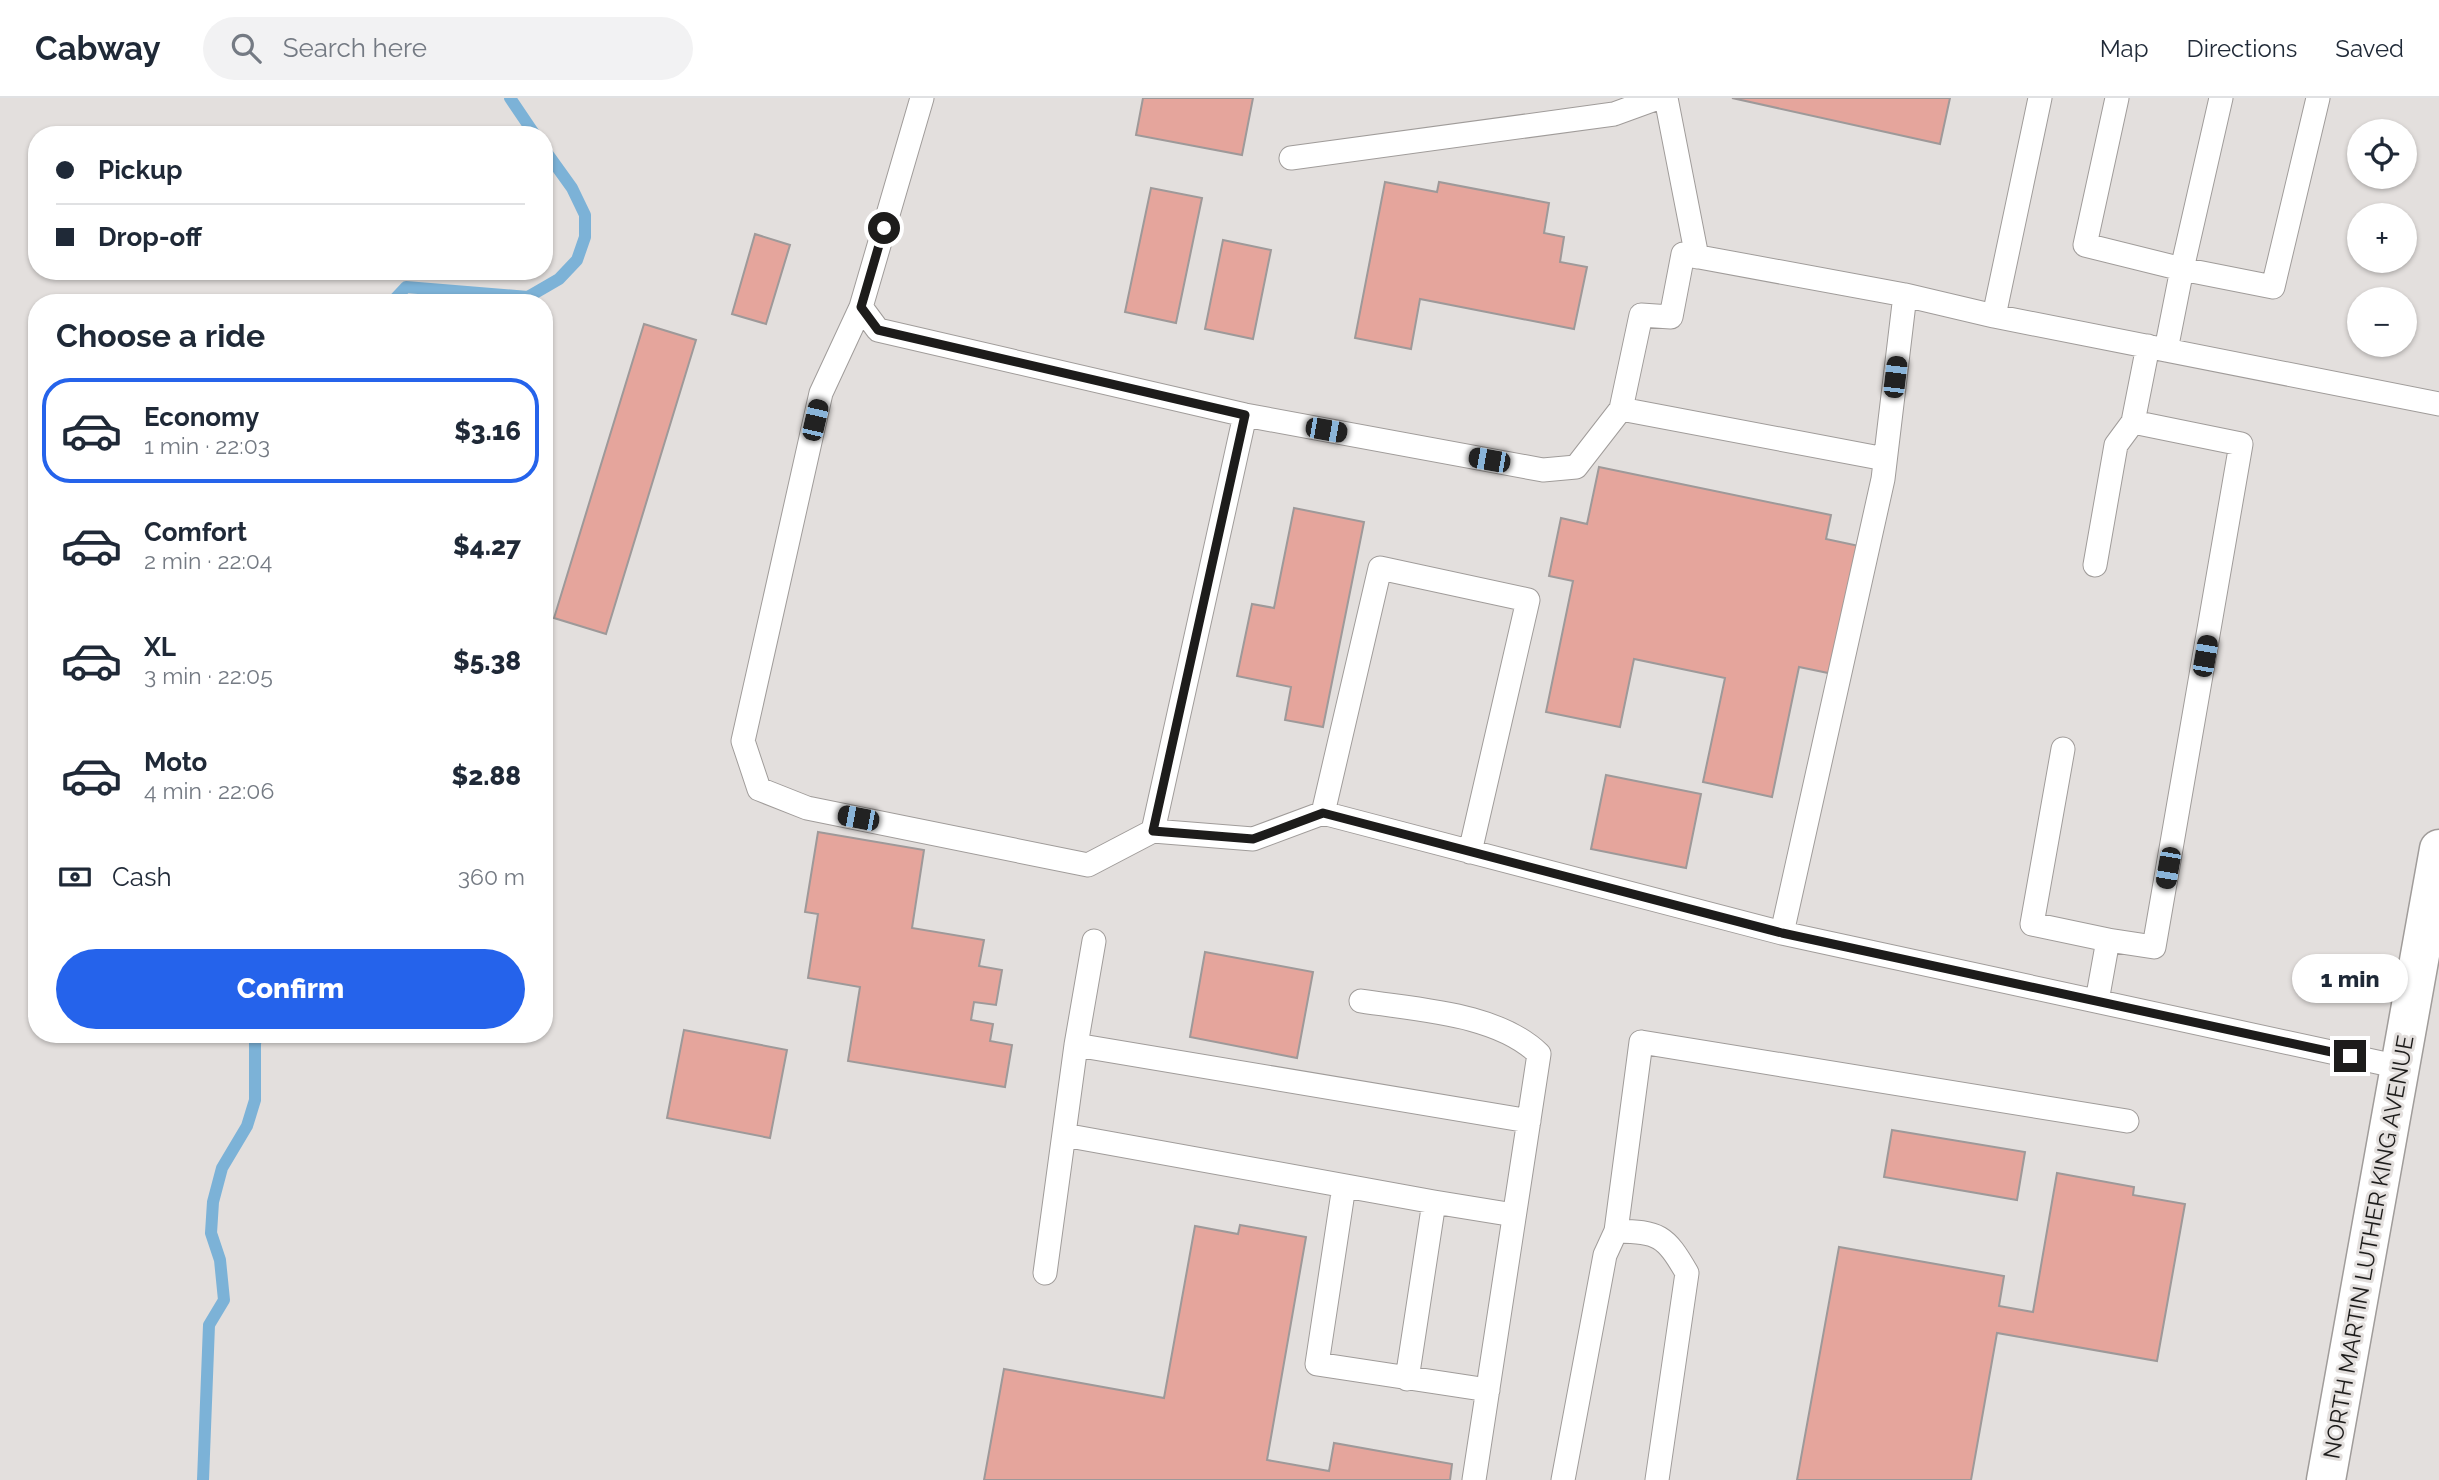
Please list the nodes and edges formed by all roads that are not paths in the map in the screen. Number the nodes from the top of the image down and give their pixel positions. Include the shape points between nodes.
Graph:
1 (922, 98) edge
2 (1658, 98) edge
3 (1666, 98) edge
4 (2040, 98) edge
5 (2117, 98) edge
6 (2221, 98) edge
7 (2318, 98) edge
8 (1291, 158) dead end
9 (1697, 257) junction
10 (2182, 269) junction
11 (1905, 295) junction
12 (861, 307) junction
13 (1994, 316) junction
14 (2157, 348) junction
15 (2439, 404) edge
16 (1620, 409) junction
17 (1245, 415) junction
18 (2133, 422) junction
19 (1885, 459) junction
20 (2095, 565) dead end
21 (2063, 749) dead end
22 (1323, 813) junction
23 (1153, 831) junction
24 (2439, 849) edge
25 (1470, 852) junction
26 (1782, 933) junction
27 (2108, 940) junction
28 (1094, 941) dead end
29 (1361, 1000) dead end
30 (2097, 1001) junction
31 (1076, 1045) junction
32 (2400, 1066) junction
33 (1529, 1121) junction
34 (2127, 1121) dead end
35 (1064, 1135) junction
36 (1344, 1186) junction
37 (1434, 1202) junction
38 (1514, 1214) junction
39 (1616, 1231) junction
40 (1045, 1273) dead end
41 (1407, 1379) junction
42 (1488, 1390) junction
43 (1475, 1480) edge
44 (1563, 1480) edge
45 (1657, 1480) edge
46 (2326, 1480) edge

1 - 12 lane
2 - 8 lane via 1614,114
3 - 9 lane
4 - 13 lane
5 - 10 lane via 2085,245
6 - 10 lane
7 - 10 lane via 2273,287
9 - 11 lane
9 - 16 lane via 1683,254 1671,317 1641,314
10 - 14 lane
11 - 13 lane
11 - 19 lane
12 - 17 lane via 878,330
12 - 23 lane via 821,393 743,741 759,789 807,808 1088,865
13 - 14 lane
14 - 15 lane
14 - 18 lane
16 - 17 lane via 1576,467 1543,470
16 - 19 lane
17 - 23 lane
18 - 20 lane via 2116,445
18 - 27 lane via 2241,444 2154,947
19 - 26 lane
21 - 27 lane via 2032,924
22 - 23 lane via 1253,839
22 - 25 lane
22 - 25 lane via 1380,568 1528,600
24 - 32 main road, NORTH MARTIN LUTHER KING AVENUE
25 - 26 lane
26 - 30 lane
27 - 30 lane
28 - 31 lane
29 - 33 lane via 1478,1021 1525,1041 1539,1054
30 - 32 lane
31 - 33 lane
31 - 35 lane
32 - 46 main road, NORTH MARTIN LUTHER KING AVENUE
33 - 38 lane
34 - 39 lane via 1641,1042
35 - 36 lane
35 - 40 lane
36 - 37 lane
36 - 41 lane via 1317,1364
37 - 38 lane
37 - 41 lane
38 - 42 lane
39 - 44 lane via 1605,1255
39 - 45 lane via 1649,1232 1672,1248 1687,1273
41 - 42 lane
42 - 43 lane

